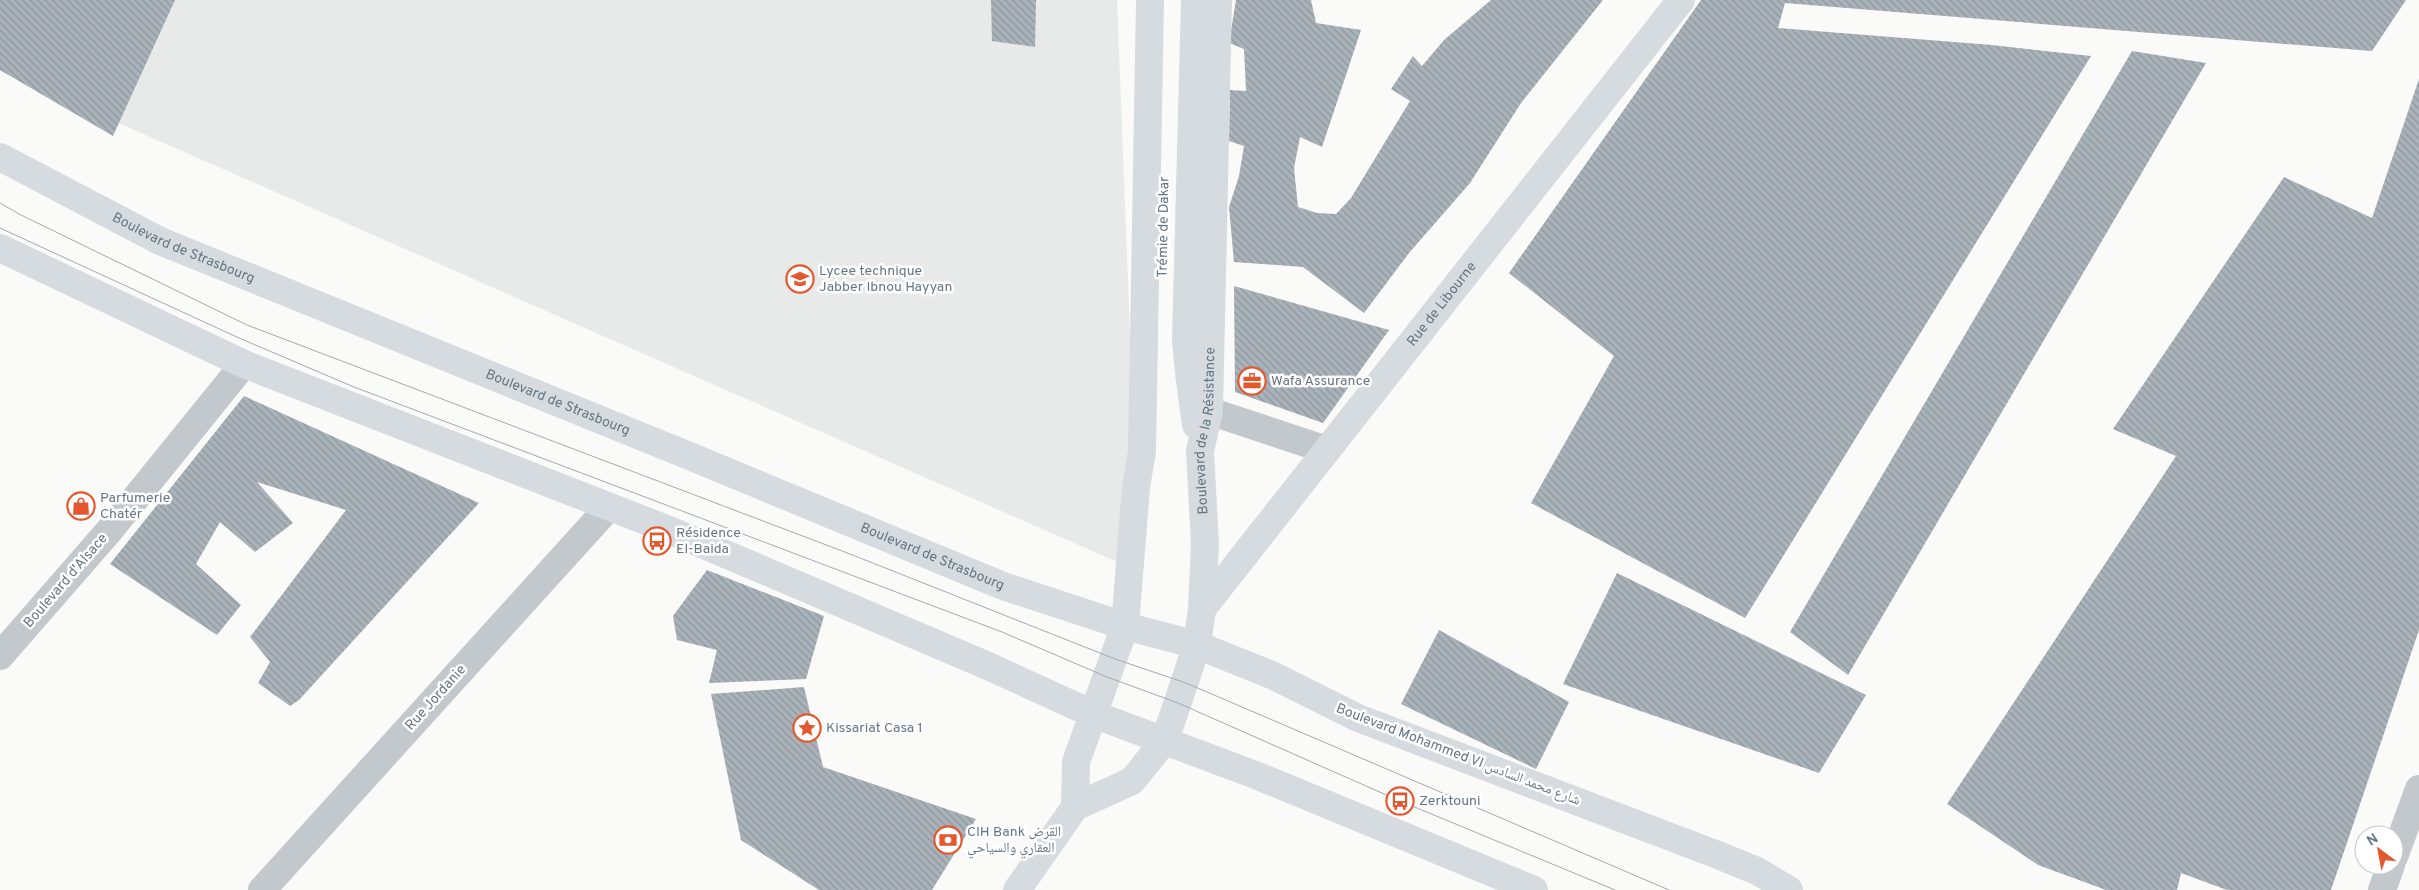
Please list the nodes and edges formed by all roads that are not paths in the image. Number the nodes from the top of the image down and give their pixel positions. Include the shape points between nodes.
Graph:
1 (1150, 0) edge
2 (1168, 0) edge
3 (1194, 0) edge
4 (1218, 0) edge
5 (1681, 0) edge
6 (0, 157) edge
7 (0, 248) edge
8 (244, 364) junction
9 (1209, 411) junction
10 (1327, 450) junction
11 (1142, 451) junction
12 (1200, 451) junction
13 (609, 507) junction
14 (1202, 608) junction
15 (1125, 626) junction
16 (1197, 645) junction
17 (0, 656) edge
18 (1093, 714) junction
19 (1165, 740) junction
20 (2419, 789) edge
21 (1076, 807) junction
22 (2404, 830) edge
23 (2387, 875) edge
24 (262, 890) edge
25 (1017, 890) edge
26 (1534, 890) edge
27 (1789, 890) edge
28 (2382, 890) edge

1 - 11 main road
2 - 11 main road, Trémie de Dakar via 1161,375
3 - 12 main road, Trémie de Dakar via 1186,339
4 - 9 main road, Boulevard de la Résistance
5 - 10 main road, Rue de Libourne
6 - 15 main road, Boulevard de Strasbourg via 160,241 1003,586
7 - 8 main road
8 - 13 main road
8 - 17 street, Boulevard d'Alsace via 109,531
9 - 10 street
9 - 12 main road, Boulevard de la Résistance
10 - 14 main road, Rue de Libourne
11 - 15 main road
12 - 14 main road, Boulevard de la Résistance via 1205,544
13 - 18 main road via 988,666
13 - 24 street, Rue Jordanie
14 - 16 main road, Boulevard de la Résistance
15 - 16 main road, Boulevard Mohammed VI شارع محمد السادس
15 - 18 main road
16 - 19 main road, Boulevard de la Résistance
16 - 27 main road, Boulevard Mohammed VI شارع محمد السادس via 1274,676 1358,718 1726,858
18 - 19 main road
18 - 21 main road via 1076,762
19 - 21 main road, Boulevard de la Résistance via 1132,782
19 - 26 main road
20 - 22 street
21 - 25 main road
23 - 28 street

